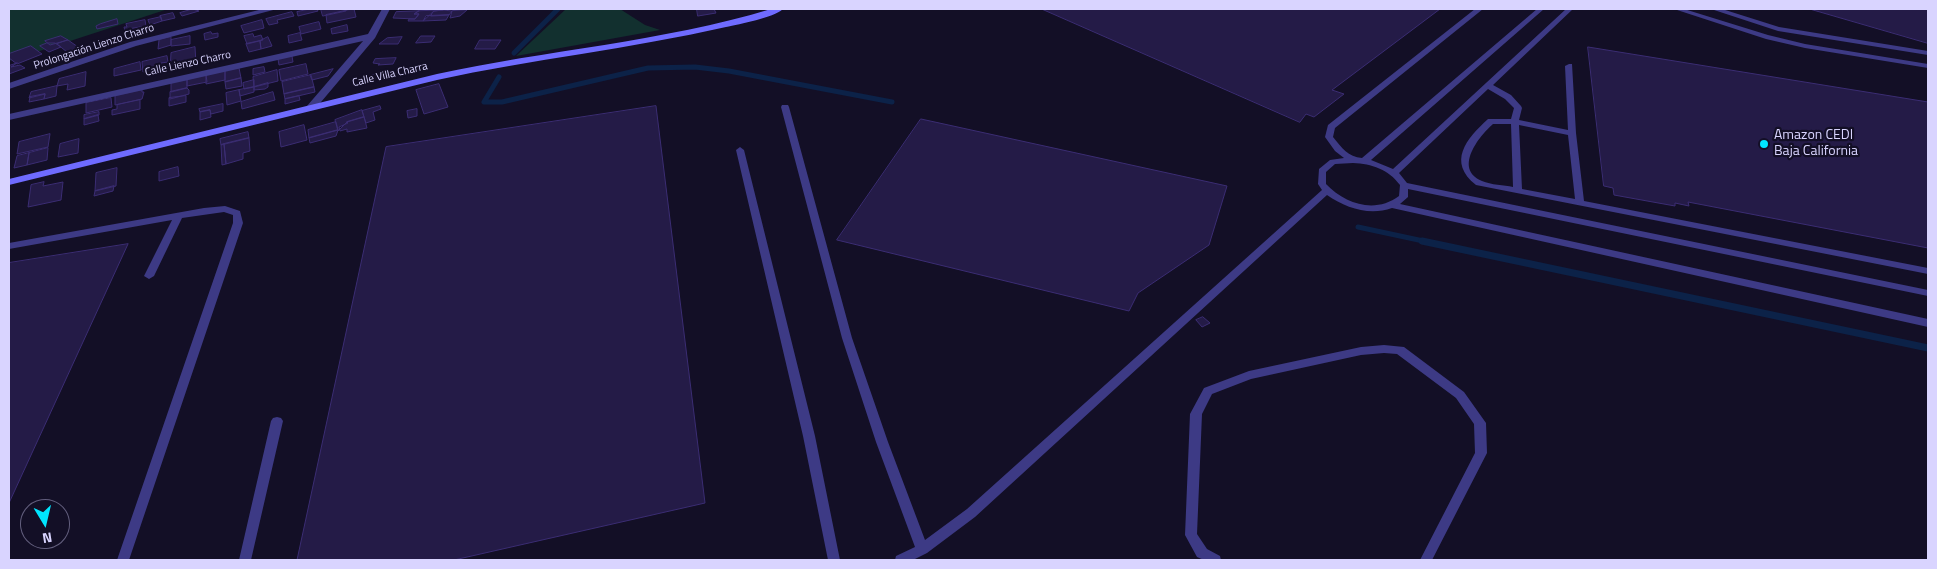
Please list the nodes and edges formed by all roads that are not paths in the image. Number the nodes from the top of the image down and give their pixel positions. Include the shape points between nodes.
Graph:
1 (273, 9) edge
2 (386, 9) edge
3 (780, 9) edge
4 (1480, 9) edge
5 (1541, 9) edge
6 (1570, 9) edge
7 (1678, 9) edge
8 (1715, 9) edge
9 (372, 36) junction
10 (1928, 53) edge
11 (1569, 66) dead end
12 (1928, 66) edge
13 (9, 86) edge
14 (1488, 86) junction
15 (312, 106) junction
16 (785, 107) dead end
17 (9, 117) edge
18 (1515, 122) junction
19 (1572, 133) junction
20 (740, 150) dead end
21 (1350, 159) junction
22 (1364, 161) junction
23 (1394, 173) junction
24 (9, 182) edge
25 (1404, 185) junction
26 (1326, 190) junction
27 (1518, 190) junction
28 (1580, 203) junction
29 (1392, 205) junction
30 (178, 216) junction
31 (9, 246) edge
32 (1928, 271) edge
33 (149, 276) dead end
34 (1928, 293) edge
35 (1928, 323) edge
36 (277, 420) dead end
37 (922, 549) junction
38 (123, 560) edge
39 (245, 560) edge
40 (834, 560) edge
41 (902, 560) edge
42 (1215, 560) edge
43 (1426, 560) edge

1 - 13 street, Prolongación Lienzo Charro via 133,44
2 - 9 street
3 - 15 street, Calle Villa Charra via 702,30 482,67
4 - 21 lane via 1331,127 1329,137
5 - 22 lane
6 - 14 lane
7 - 12 lane via 1805,46
8 - 10 lane via 1778,29
9 - 15 street
9 - 17 street, Calle Lienzo Charro
11 - 19 lane
14 - 18 lane via 1518,108
14 - 23 lane
15 - 24 street, Calle Villa Charra
16 - 37 lane via 847,338
18 - 19 lane
18 - 27 lane
18 - 27 lane via 1499,120 1487,124 1470,143 1465,171 1479,183
19 - 28 lane
20 - 40 lane via 809,436
21 - 22 lane
21 - 26 lane via 1333,162 1322,171 1320,177
22 - 23 lane
23 - 25 lane
25 - 29 lane via 1403,197
25 - 34 lane
26 - 29 lane via 1342,201 1362,207
26 - 37 lane via 971,513
27 - 28 lane
28 - 32 lane
29 - 35 lane
30 - 31 lane
30 - 33 lane
30 - 38 lane via 224,210 237,214 238,223
36 - 39 lane
37 - 41 lane
42 - 43 lane via 1202,553 1191,535 1196,414 1208,391 1249,375 1362,351 1400,350 1460,394 1480,423 1481,454

